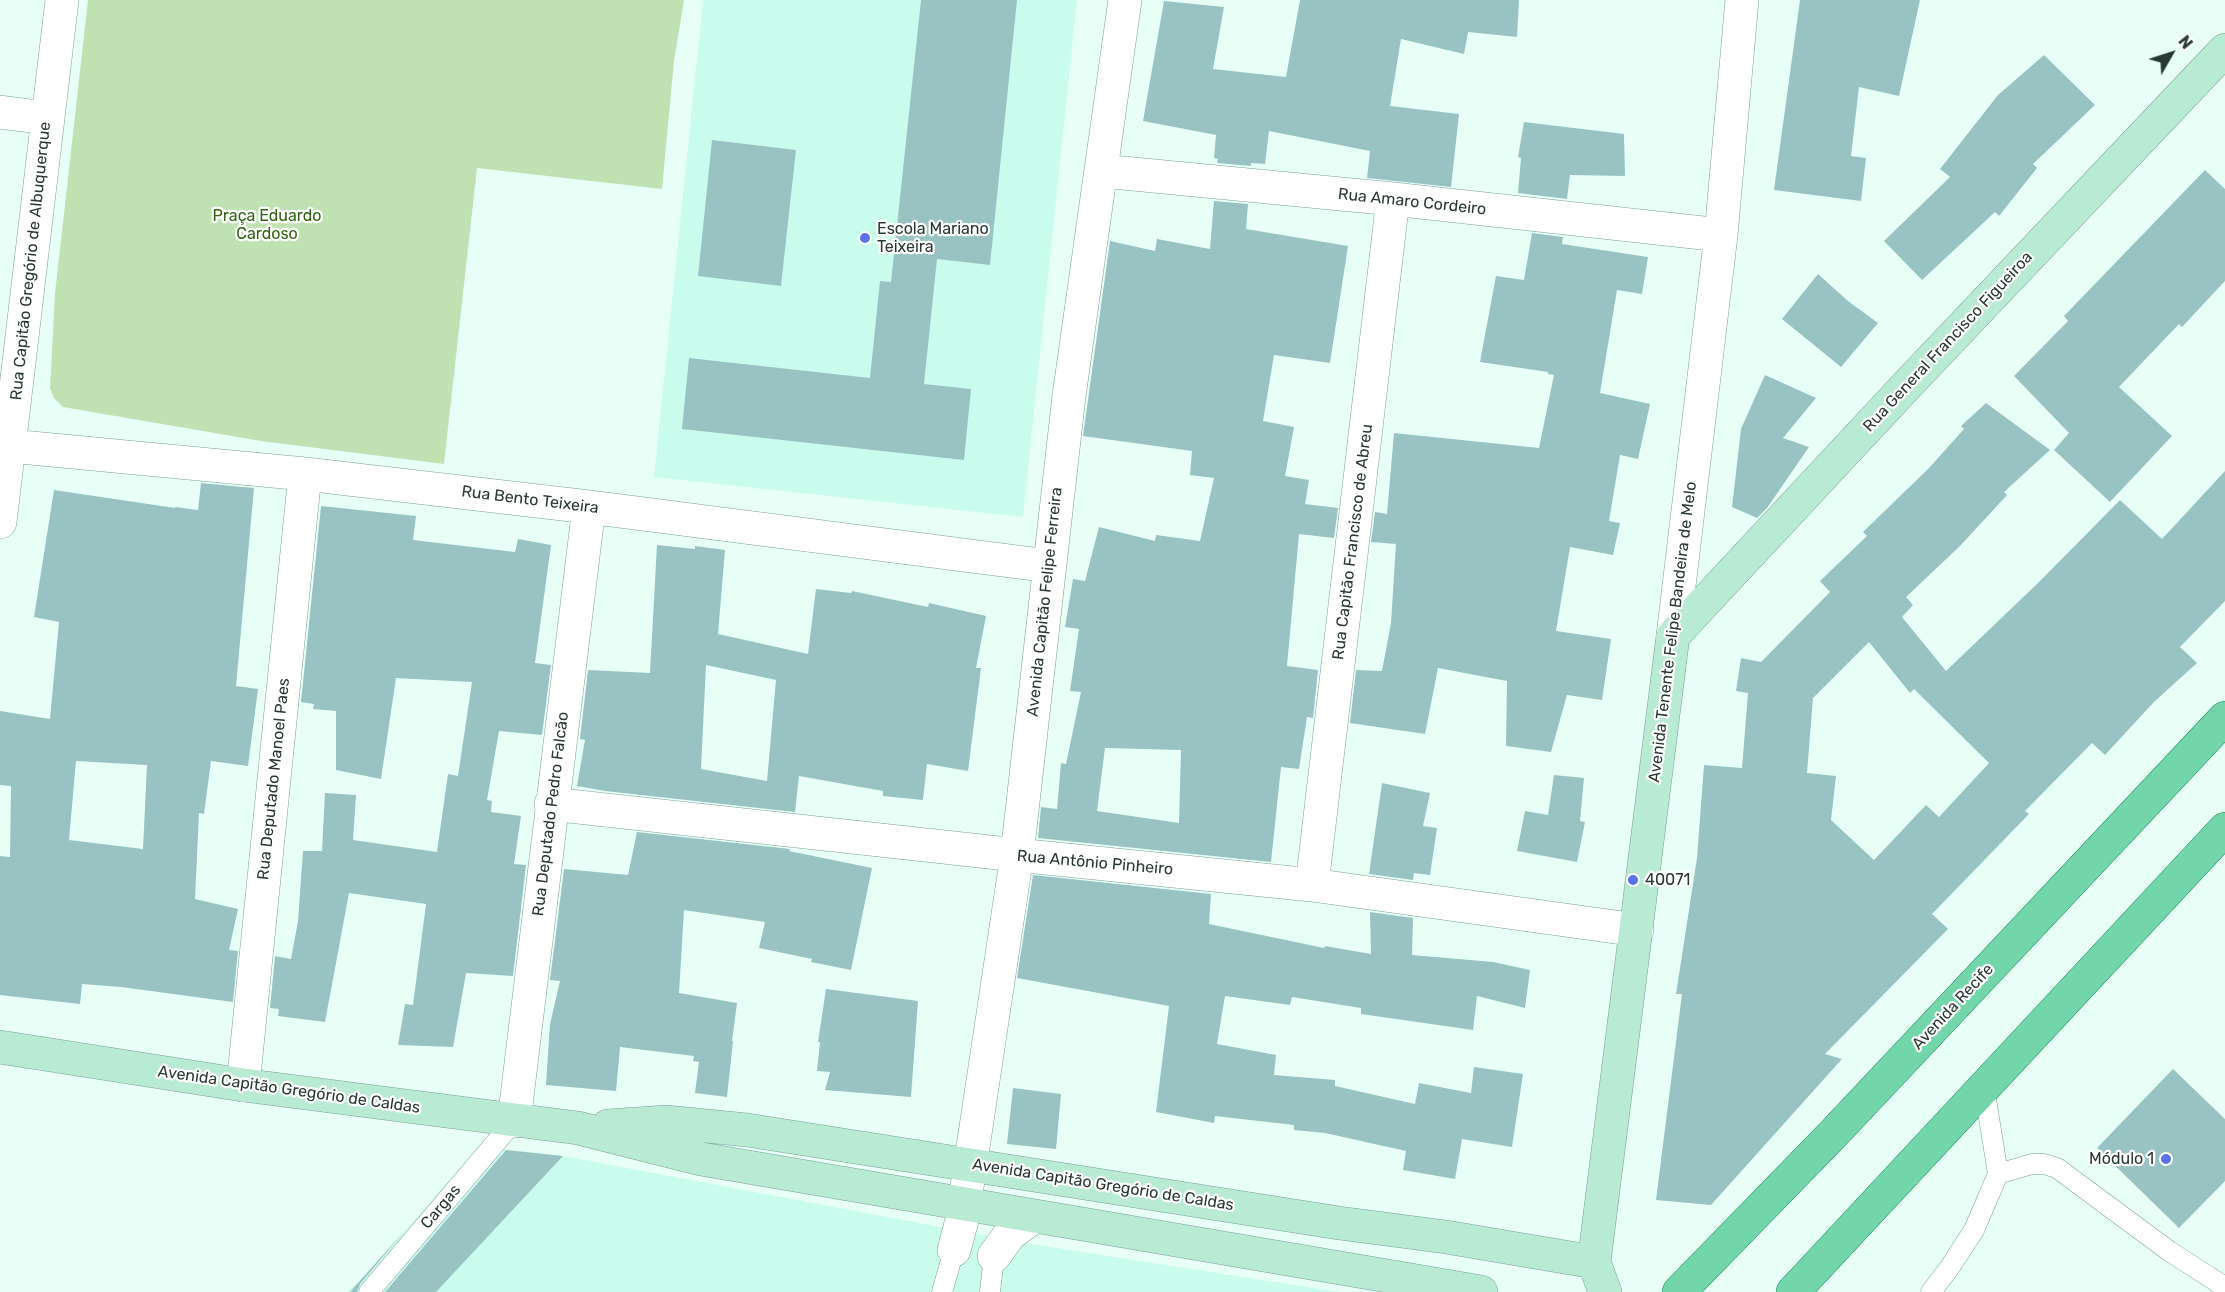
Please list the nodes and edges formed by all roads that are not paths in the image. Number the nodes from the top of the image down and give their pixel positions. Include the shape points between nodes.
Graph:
1 (62, 0) edge
2 (1125, 0) edge
3 (1742, 0) edge
4 (2225, 50) edge
5 (0, 112) edge
6 (47, 118) junction
7 (1102, 171) junction
8 (1393, 199) junction
9 (1721, 235) junction
10 (10, 446) junction
11 (305, 474) junction
12 (589, 507) junction
13 (0, 522) edge
14 (1049, 566) junction
15 (1673, 636) junction
16 (2225, 718) edge
17 (551, 804) junction
18 (2225, 829) edge
19 (1017, 855) junction
20 (1312, 885) junction
21 (1636, 930) junction
22 (0, 1047) edge
23 (243, 1085) junction
24 (1984, 1087) junction
25 (514, 1121) junction
26 (578, 1128) junction
27 (969, 1164) junction
28 (1998, 1174) junction
29 (963, 1204) junction
30 (1032, 1217) junction
31 (954, 1250) joint
32 (994, 1256) joint
33 (1600, 1277) edge
34 (2225, 1287) edge
35 (369, 1292) edge
36 (942, 1292) edge
37 (990, 1292) edge
38 (1481, 1292) edge
39 (1678, 1292) edge
40 (1793, 1292) edge
41 (1930, 1292) edge

1 - 6 street, Rua Capitão Gregório de Albuquerque
2 - 7 street, Avenida Capitão Felipe Ferreira
3 - 9 street, Avenida Tenente Felipe Bandeira de Melo
4 - 15 main road, Rua General Francisco Figueiroa
5 - 6 street
6 - 10 street, Rua Capitão Gregório de Albuquerque
7 - 8 street, Rua Amaro Cordeiro
7 - 14 street, Avenida Capitão Felipe Ferreira
8 - 9 street, Rua Amaro Cordeiro
8 - 20 street, Rua Capitão Francisco de Abreu
9 - 15 street, Avenida Tenente Felipe Bandeira de Melo
10 - 11 street, Rua Bento Teixeira
10 - 13 street, Rua Capitão Gregório de Albuquerque
11 - 12 street, Rua Bento Teixeira
11 - 23 street, Rua Deputado Manoel Paes
12 - 14 street, Rua Bento Teixeira
12 - 17 street, Rua Deputado Pedro Falcão
14 - 19 street, Avenida Capitão Felipe Ferreira
15 - 21 main road, Avenida Tenente Felipe Bandeira de Melo
16 - 39 main road, Avenida Recife via 1835,1132
17 - 19 street, Rua Antônio Pinheiro
17 - 25 street, Rua Deputado Pedro Falcão
18 - 24 main road
19 - 20 street, Rua Antônio Pinheiro
19 - 27 street, Avenida Capitão Felipe Ferreira
20 - 21 street, Rua Antônio Pinheiro
21 - 33 main road, Avenida Tenente Felipe Bandeira de Melo
22 - 23 main road, Avenida Capitão Gregório de Caldas
23 - 25 main road, Avenida Capitão Gregório de Caldas
24 - 28 lane
24 - 40 main road
25 - 26 main road, Avenida Capitão Gregório de Caldas
25 - 35 lane, Cargas
26 - 27 main road, Avenida Capitão Gregório de Caldas via 678,1123
26 - 29 main road, Avenida Capitão Gregório de Caldas via 701,1159
27 - 29 street, Avenida Capitão Felipe Ferreira
27 - 33 main road, Avenida Capitão Gregório de Caldas via 1446,1237
28 - 34 lane via 2032,1164 2057,1168
28 - 41 lane via 1974,1230
29 - 30 main road, Avenida Capitão Gregório de Caldas
29 - 31 street, Avenida Capitão Felipe Ferreira
30 - 32 street via 1010,1234
30 - 38 main road, Avenida Capitão Gregório de Caldas
31 - 36 lane
32 - 37 lane

